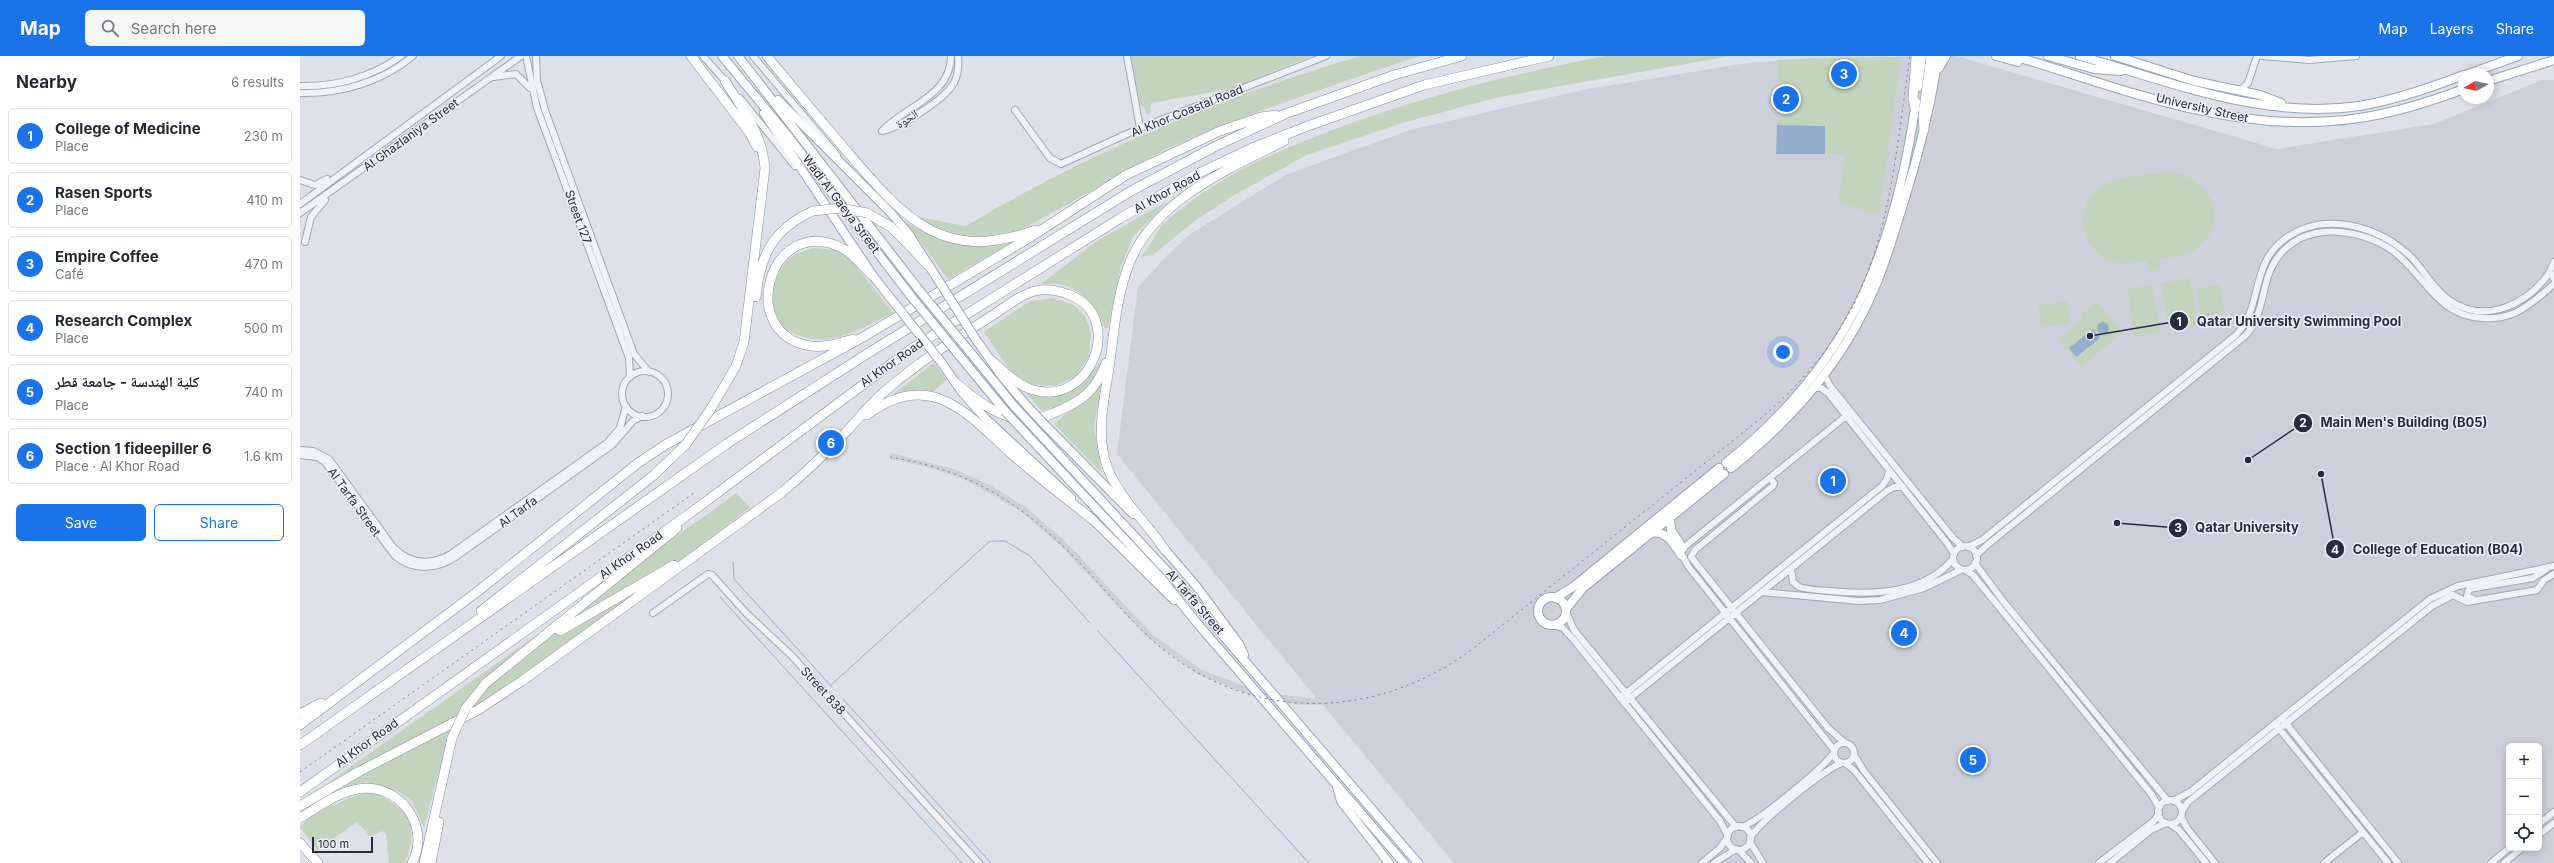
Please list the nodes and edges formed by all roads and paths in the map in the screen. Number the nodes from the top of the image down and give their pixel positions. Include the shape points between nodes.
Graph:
1 (401, 56) edge
2 (413, 56) edge
3 (501, 56) edge
4 (521, 56) edge
5 (526, 56) edge
6 (536, 56) edge
7 (691, 56) edge
8 (703, 56) edge
9 (722, 56) edge
10 (738, 56) edge
11 (753, 56) edge
12 (759, 56) edge
13 (767, 56) edge
14 (951, 56) edge
15 (958, 56) edge
16 (1127, 56) edge
17 (1326, 56) edge
18 (1462, 56) edge
19 (1549, 56) edge
20 (1916, 56) edge
21 (1922, 56) edge
22 (1931, 56) edge
23 (1938, 56) edge
24 (1946, 56) edge
25 (1996, 56) edge
26 (2014, 56) edge
27 (2048, 56) edge
28 (2080, 56) edge
29 (2115, 56) edge
30 (2257, 56) edge
31 (2262, 56) edge
32 (2356, 56) edge
33 (2518, 56) edge
34 (2554, 60) edge
35 (2031, 61) junction
36 (2485, 68) edge
37 (2128, 70) junction
38 (754, 75) junction
39 (2458, 77) edge
40 (490, 78) junction
41 (2494, 79) edge
42 (726, 82) junction
43 (2248, 83) junction
44 (745, 84) junction
45 (789, 84) junction
46 (300, 86) edge
47 (539, 89) junction
48 (532, 90) junction
49 (2237, 91) junction
50 (2458, 91) edge
51 (300, 93) edge
52 (1932, 94) junction
53 (2208, 94) junction
54 (2254, 94) junction
55 (1915, 108) junction
56 (2290, 109) junction
57 (1016, 110) dead end
58 (1285, 114) junction
59 (1304, 127) junction
60 (1140, 128) junction
61 (1924, 130) junction
62 (846, 168) junction
63 (340, 175) junction
64 (300, 180) edge
65 (333, 191) junction
66 (820, 199) junction
67 (300, 204) edge
68 (760, 207) junction
69 (300, 213) edge
70 (1046, 226) junction
71 (305, 242) dead end
72 (2554, 262) edge
73 (930, 266) junction
74 (2550, 272) junction
75 (873, 276) junction
76 (2554, 279) edge
77 (2554, 284) edge
78 (866, 336) junction
79 (1114, 336) junction
80 (966, 347) joint
81 (958, 354) joint
82 (991, 360) junction
83 (649, 372) junction
84 (1824, 374) junction
85 (630, 377) junction
86 (2184, 377) junction
87 (956, 383) junction
88 (2188, 383) junction
89 (1813, 388) junction
90 (718, 397) junction
91 (626, 406) junction
92 (1852, 412) junction
93 (642, 416) junction
94 (1845, 417) junction
95 (2131, 420) junction
96 (2135, 426) junction
97 (846, 432) junction
98 (300, 450) edge
99 (300, 455) edge
100 (318, 455) junction
101 (1889, 470) junction
102 (2062, 476) junction
103 (1770, 478) junction
104 (2067, 481) junction
105 (1903, 487) junction
106 (690, 514) junction
107 (1670, 518) junction
108 (1093, 520) junction
109 (1651, 533) junction
110 (383, 534) joint
111 (384, 545) joint
112 (708, 547) junction
113 (1965, 547) junction
114 (1166, 550) junction
115 (1682, 551) junction
116 (1954, 557) junction
117 (1976, 559) junction
118 (2554, 566) edge
119 (1791, 569) junction
120 (1963, 570) junction
121 (2554, 574) edge
122 (1714, 586) junction
123 (1708, 591) junction
124 (1762, 592) junction
125 (1555, 598) junction
126 (2478, 600) junction
127 (1731, 606) junction
128 (1566, 611) junction
129 (1724, 612) junction
130 (653, 613) dead end
131 (1736, 613) junction
132 (1730, 618) junction
133 (2408, 620) junction
134 (1197, 623) junction
135 (471, 625) junction
136 (1553, 625) junction
137 (1580, 641) junction
138 (526, 651) junction
139 (1248, 663) junction
140 (360, 680) junction
141 (1625, 693) junction
142 (1620, 698) junction
143 (1630, 699) junction
144 (1624, 704) junction
145 (300, 714) edge
146 (2282, 718) junction
147 (2275, 723) junction
148 (2286, 723) junction
149 (300, 725) edge
150 (2279, 729) junction
151 (2266, 730) junction
152 (2271, 736) junction
153 (1845, 743) junction
154 (300, 745) edge
155 (448, 748) junction
156 (1834, 751) junction
157 (2240, 751) junction
158 (1854, 755) junction
159 (2244, 757) junction
160 (1844, 763) junction
161 (2326, 773) junction
162 (2319, 778) junction
163 (1337, 786) junction
164 (2191, 791) junction
165 (300, 792) edge
166 (2195, 797) junction
167 (2170, 801) junction
168 (300, 806) edge
169 (2159, 811) junction
170 (2554, 812) edge
171 (2182, 814) junction
172 (300, 818) edge
173 (2542, 822) edge
174 (2554, 823) edge
175 (2154, 824) junction
176 (2168, 824) junction
177 (2367, 824) junction
178 (1739, 827) junction
179 (2372, 830) junction
180 (2363, 832) junction
181 (2542, 833) edge
182 (1727, 837) junction
183 (1750, 840) junction
184 (304, 848) edge
185 (1738, 849) junction
186 (2506, 850) edge
187 (2518, 851) edge
188 (314, 863) edge
189 (318, 863) edge
190 (412, 863) edge
191 (424, 863) edge
192 (432, 863) edge
193 (979, 863) edge
194 (1389, 863) edge
195 (1404, 863) edge
196 (1418, 863) edge
197 (1702, 863) edge
198 (1714, 863) edge
199 (1751, 863) edge
200 (1763, 863) edge
201 (1928, 863) edge
202 (1937, 863) edge
203 (2099, 863) edge
204 (2110, 863) edge
205 (2206, 863) edge
206 (2215, 863) edge
207 (2324, 863) edge
208 (2388, 863) edge
209 (2398, 863) edge
210 (2491, 863) edge
211 (2504, 863) edge

1 - 46 street via 379,69 353,79 326,85
2 - 51 street via 382,75 356,86
3 - 63 street, Al Ghazlaniya Street
4 - 40 street, Al Ghazlaniya Street
5 - 48 street, Street 127
6 - 47 street, Street 127
7 - 68 highway via 754,141 761,170
8 - 42 street, Wadi Al Gaeya Street
9 - 44 main road, Wadi Al Gaeya Street
10 - 38 main road, Wadi Al Gaeya Street
11 - 62 street
12 - 45 highway
13 - 45 highway
14 - 15 street, الحوة via 949,72 942,84 894,124 947,92 957,74
16 - 60 street
17 - 60 street, Al Khor Coastal Road
18 - 58 highway, Al Khor Road via 1387,77
19 - 59 highway, Al Khor Road via 1424,85
20 - 55 highway via 1913,99
21 - 55 main road
22 - 61 highway via 1923,116
23 - 52 main road
24 - 52 main road via 1939,68
25 - 35 main road via 2021,62
26 - 35 main road, University Street
27 - 37 main road via 2094,69
28 - 37 main road, University Street
29 - 49 main road via 2194,81
30 - 43 street
31 - 32 street via 2309,60
33 - 36 main road
34 - 41 main road
35 - 50 main road, University Street via 2186,107 2237,118 2276,122 2320,122 2369,116 2408,108
37 - 53 main road, University Street
38 - 62 main road
38 - 80 main road, Wadi Al Gaeya Street, bridge via 918,290
39 - 56 main road, University Street via 2386,101 2334,108
40 - 48 street via 516,74
40 - 65 street, Al Ghazlaniya Street
42 - 66 street, Wadi Al Gaeya Street
42 - 68 highway via 761,142 765,168
43 - 49 street
43 - 54 street
44 - 66 main road
44 - 81 main road, Wadi Al Gaeya Street, bridge
45 - 70 highway via 884,195 907,216 928,230 962,240 990,241 1021,235
47 - 48 street
47 - 83 street, Street 127 via 634,354
48 - 85 street, Street 127 via 627,351 631,364
49 - 53 main road
49 - 54 main road
52 - 61 main road
53 - 56 main road, University Street
54 - 56 main road
55 - 89 main road via 1901,182 1884,246 1859,307 1807,385 1729,465 1767,437
57 - 60 street, Al Khor Coastal Road via 1057,164 1066,163
58 - 70 highway via 1261,116 1172,152 1126,175
58 - 135 highway, Al Khor Road via 1216,146 1132,191 870,352 728,443
59 - 79 highway via 1295,135 1198,188 1156,222 1139,243 1128,266 1121,290
59 - 106 highway, Al Khor Road via 1197,174 1119,219 911,349
61 - 84 main road via 1913,176 1876,286 1856,326
62 - 73 main road via 900,222
63 - 64 street via 315,185
63 - 67 street, Al Ghazlaniya Street
65 - 69 street, Al Ghazlaniya Street
65 - 71 street via 312,216
66 - 75 main road
68 - 90 highway via 744,342 736,366
70 - 78 highway
72 - 74 street
73 - 82 main road, bridge
73 - 90 highway, bridge via 891,227 867,213 840,208 813,211 788,225 769,247 759,273 752,331 745,356 733,379
74 - 76 street
74 - 86 street via 2531,294 2509,307 2486,312 2469,309 2445,297 2413,260 2383,236 2341,224 2310,227 2286,238 2269,254 2262,268 2250,313 2242,328
75 - 78 highway via 842,248 827,243 812,243 797,246 784,255 773,268 768,284 772,318 782,332 796,342 826,346
75 - 87 main road, bridge
77 - 88 street via 2514,313 2489,319 2470,317 2454,312 2440,302 2399,256 2382,244 2348,233 2315,234 2292,243 2276,259 2265,280 2252,328 2239,342
78 - 140 highway via 694,427 643,460
79 - 87 highway via 1102,373 1086,395 1079,402 1036,420 1025,420 985,406
79 - 114 highway via 1101,420 1104,456 1118,488
80 - 139 main road, Al Tarfa Street, bridge via 1014,406 1132,531
81 - 134 main road, Al Tarfa Street, bridge via 1005,411 1158,574
82 - 97 highway via 1005,374 1030,389 1042,392 1066,388 1077,382 1093,363 1098,338 1096,326 1084,304 1073,296 1054,290 1034,291 903,376
82 - 114 main road, bridge via 1029,408
83 - 85 street via 639,372
83 - 93 street via 663,380 667,400 657,413
84 - 89 main road
84 - 92 street
85 - 91 street via 622,393
86 - 88 street
86 - 95 street
87 - 108 main road via 967,399 1007,441
88 - 96 street
89 - 94 street via 1826,390
90 - 135 highway, bridge via 686,444 663,468 492,602
91 - 93 street via 631,412
91 - 110 street, Al Tarfa via 620,428 606,443 442,559 420,562 407,558 392,547
92 - 94 street
92 - 113 street via 1953,538
93 - 111 street, Al Tarfa via 633,421 612,445 449,561 434,566 411,565 399,559
94 - 101 street
94 - 103 street
95 - 96 street
95 - 102 street
96 - 104 street
97 - 108 highway via 877,408 896,400 917,396 945,401 971,416 1016,458
97 - 112 highway via 796,481
98 - 100 street
99 - 100 street, Al Tarfa Street
100 - 110 street, Al Tarfa Street via 333,464
100 - 111 street, Al Tarfa Street
101 - 105 street
101 - 127 street via 1882,486
102 - 104 street
102 - 113 street via 1982,540
103 - 115 street
103 - 122 street via 1773,486 1692,553 1693,561
104 - 117 street
105 - 116 street via 1948,543
105 - 119 street via 1894,487 1887,491
106 - 138 highway via 663,542
106 - 165 highway, Al Khor Road
107 - 109 main road
107 - 115 main road via 1671,530
107 - 125 main road via 1721,471 1573,587
108 - 134 main road
109 - 115 main road via 1666,536
109 - 128 main road via 1579,591
112 - 138 highway via 620,594
112 - 168 highway via 478,710 360,771
113 - 116 street
113 - 117 street
114 - 139 main road via 1225,624
115 - 123 street
116 - 119 street via 1943,570 1914,585 1869,594 1799,587 1793,582
116 - 120 street via 1956,566
117 - 120 street via 1972,567
117 - 167 street via 2003,601
118 - 126 street via 2533,578 2468,590 2469,598
118 - 133 street via 2450,588 2430,599
119 - 124 street
120 - 124 street via 1924,588 1880,600 1858,601
120 - 169 street via 1978,581 2152,795
121 - 126 street via 2544,580 2538,590
122 - 123 street
122 - 127 street
123 - 129 street
124 - 131 street
125 - 128 main road via 1562,602
125 - 136 main road via 1544,600 1539,610 1543,622
126 - 133 street via 2466,602 2452,596
127 - 129 street
127 - 131 street
128 - 136 main road via 1562,621
128 - 137 street
129 - 132 street
129 - 141 street
130 - 193 street, Street 838 via 708,574 712,575 746,613 791,655
131 - 132 street
131 - 153 street via 1828,728
132 - 143 street
132 - 156 street
133 - 146 street
133 - 148 street
134 - 163 main road, Al Tarfa Street
135 - 154 highway, Al Khor Road
136 - 137 street via 1562,628
137 - 141 street
137 - 142 street
138 - 155 highway, bridge via 486,683 466,708
139 - 196 main road, Al Tarfa Street
140 - 145 highway
140 - 149 highway
141 - 142 street
141 - 143 street
142 - 144 street
143 - 144 street
143 - 178 street
144 - 182 street via 1720,821
146 - 147 street
146 - 148 street
147 - 150 street
147 - 151 street
148 - 150 street
148 - 161 street
150 - 152 street
150 - 162 street
151 - 152 street
151 - 157 street
152 - 159 street
153 - 156 street via 1839,744
153 - 158 street via 1852,746
155 - 191 highway
155 - 192 highway via 450,752
156 - 160 street via 1837,760
156 - 178 street via 1826,762 1762,815 1752,823
157 - 159 street
157 - 164 street
158 - 160 street via 1851,761
158 - 202 street
159 - 166 street
160 - 183 street via 1830,769 1803,790 1758,827
160 - 201 street via 1857,773
161 - 162 street
161 - 177 street
162 - 180 street
163 - 194 main road via 1341,801
163 - 195 main road, Al Tarfa Street
164 - 166 street
164 - 167 street via 2181,798
166 - 171 street
167 - 169 street
167 - 171 street via 2179,804
169 - 175 street
169 - 176 street via 2161,819
170 - 173 street
171 - 176 street via 2177,822
171 - 206 street via 2187,828
172 - 190 highway via 352,790 374,788 391,793 406,806 417,828 417,846
174 - 181 street
175 - 176 street
175 - 203 street
175 - 204 street
176 - 205 street via 2179,830
177 - 179 street
177 - 180 street
178 - 182 street
178 - 183 street via 1748,831
179 - 180 street
179 - 209 street
180 - 207 street
180 - 208 street
182 - 185 street via 1730,845
182 - 197 street via 1720,848
183 - 185 street via 1746,847
183 - 200 street
184 - 188 main road
184 - 189 highway
185 - 198 street
185 - 199 street
186 - 210 street
187 - 211 street

